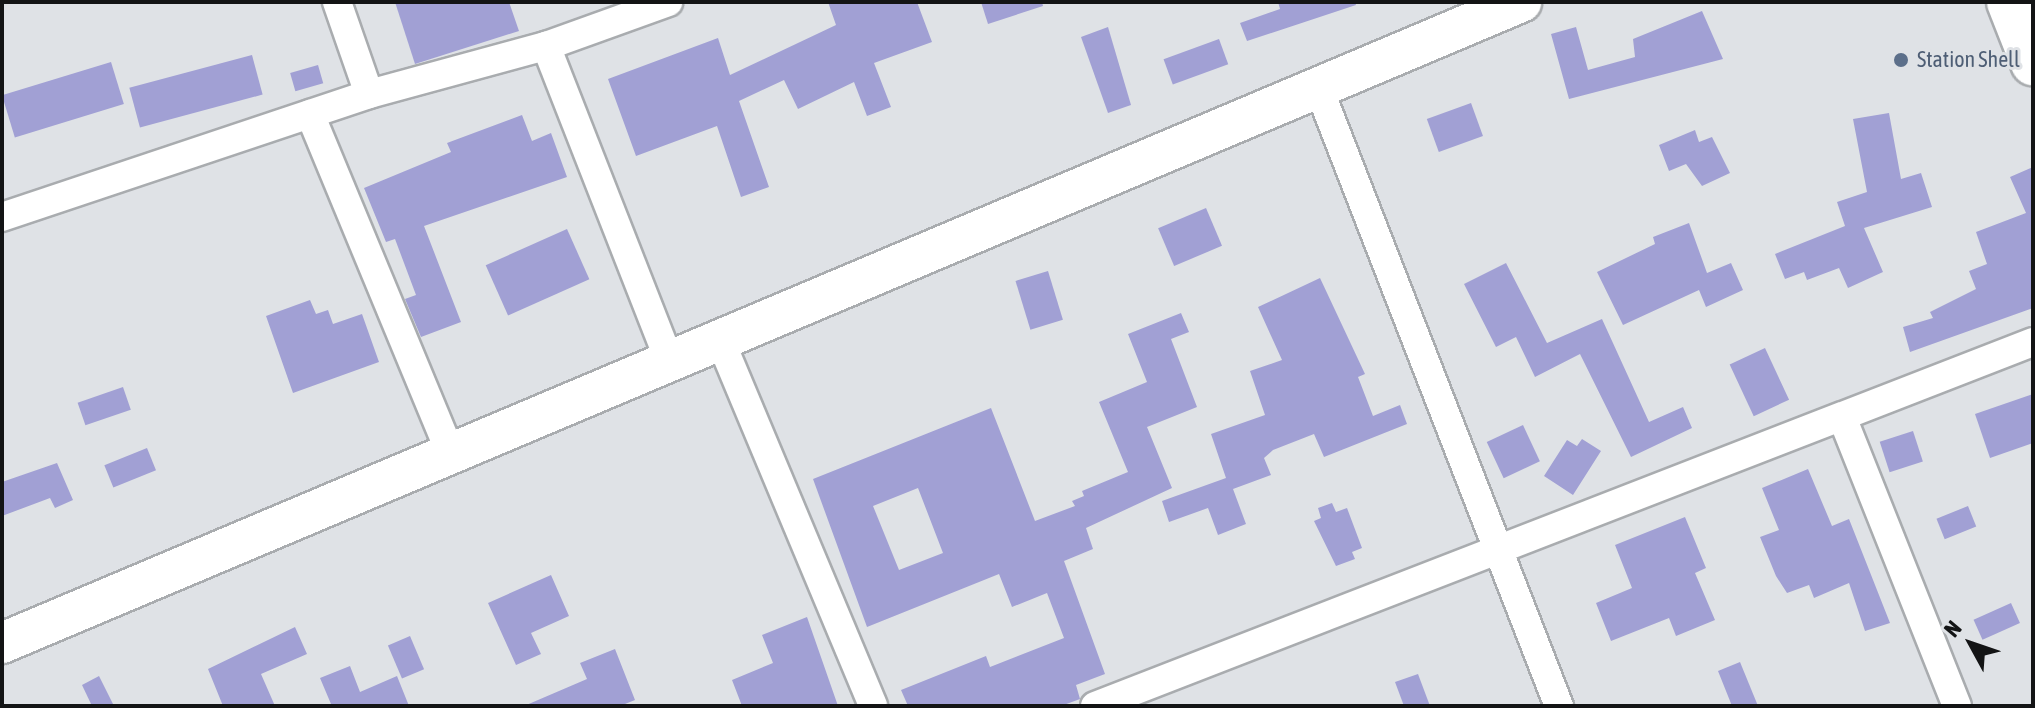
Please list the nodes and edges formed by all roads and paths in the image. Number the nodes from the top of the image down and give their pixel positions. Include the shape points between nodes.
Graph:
1 (337, 2) edge
2 (668, 2) edge
3 (1521, 2) edge
4 (2009, 2) edge
5 (546, 46) junction
6 (2033, 63) edge
7 (1319, 89) junction
8 (369, 94) junction
9 (310, 114) junction
10 (2, 217) edge
11 (721, 342) junction
12 (2033, 342) edge
13 (669, 360) junction
14 (1842, 417) junction
15 (451, 454) junction
16 (1496, 549) junction
17 (2, 643) edge
18 (873, 706) edge
19 (1095, 706) edge
20 (1559, 706) edge
21 (1957, 706) edge

1 - 8 street
2 - 5 street
3 - 7 street
4 - 6 highway
5 - 8 street
5 - 13 street
7 - 11 street
7 - 16 street
8 - 9 street
9 - 10 street
9 - 15 street
11 - 13 street
11 - 18 street
12 - 14 street
13 - 15 street
14 - 16 street
14 - 21 street
15 - 17 street
16 - 19 street
16 - 20 street

